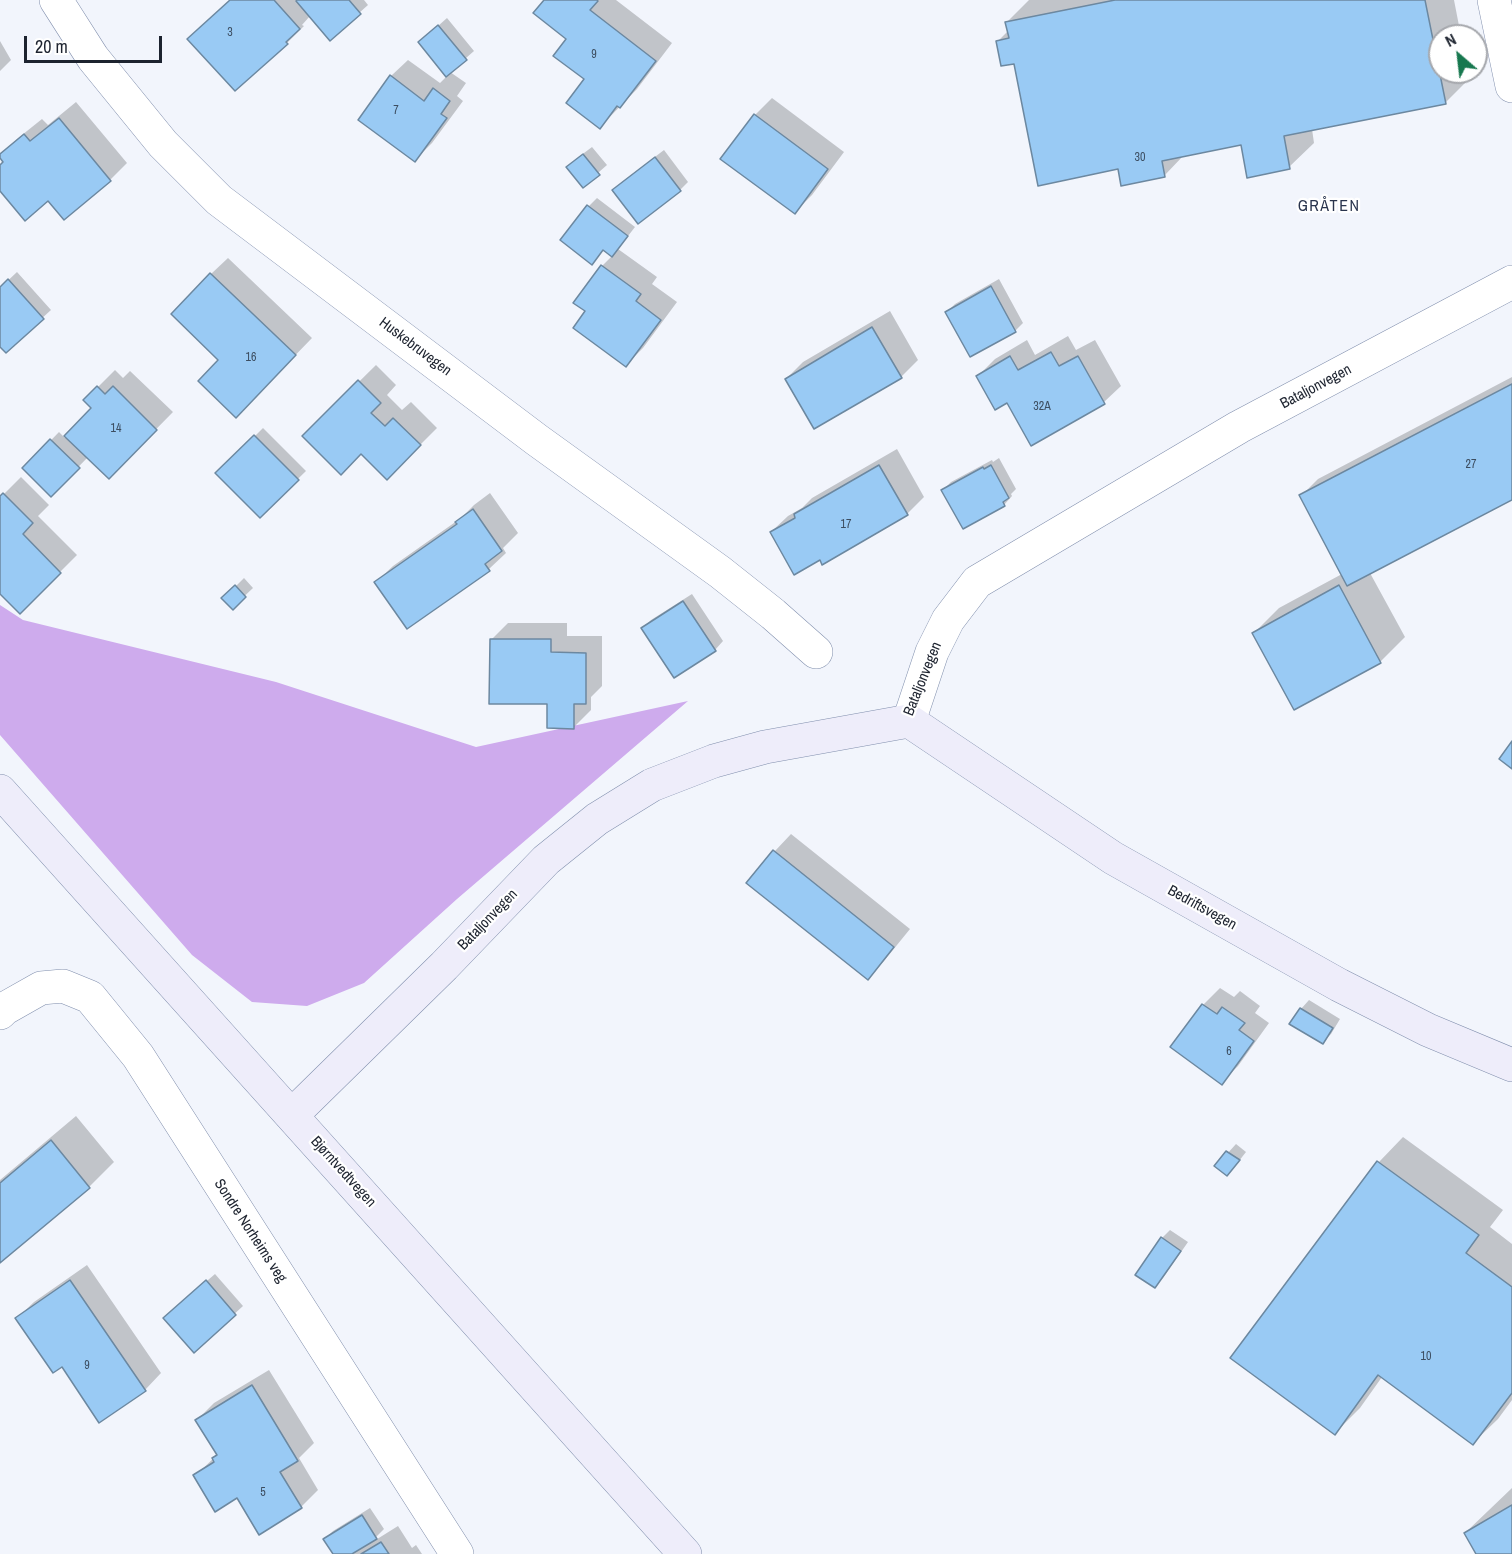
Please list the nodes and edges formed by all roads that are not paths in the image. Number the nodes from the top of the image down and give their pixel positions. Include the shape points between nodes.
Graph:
1 (56, 0) edge
2 (1494, 0) edge
3 (1512, 86) edge
4 (1512, 282) edge
5 (816, 652) dead end
6 (909, 721) junction
7 (0, 791) edge
8 (0, 1013) edge
9 (1512, 1065) edge
10 (292, 1115) junction
11 (457, 1554) edge
12 (685, 1554) edge

1 - 5 street, Huskebruvegen via 100,67 163,144 219,200 537,440 720,572
2 - 3 street
4 - 6 street, Bataljonvegen via 1239,428 977,582 948,620 932,652
6 - 9 street, Bedriftsvegen via 1113,858 1339,985 1428,1030
6 - 10 street, Bataljonvegen via 765,747 714,761 652,785 597,819 546,860
7 - 10 street, Bjørntvedtvegen
8 - 11 street, Sondre Norheims veg via 41,988 63,986 90,997 138,1056
10 - 12 street, Bjørntvedtvegen

